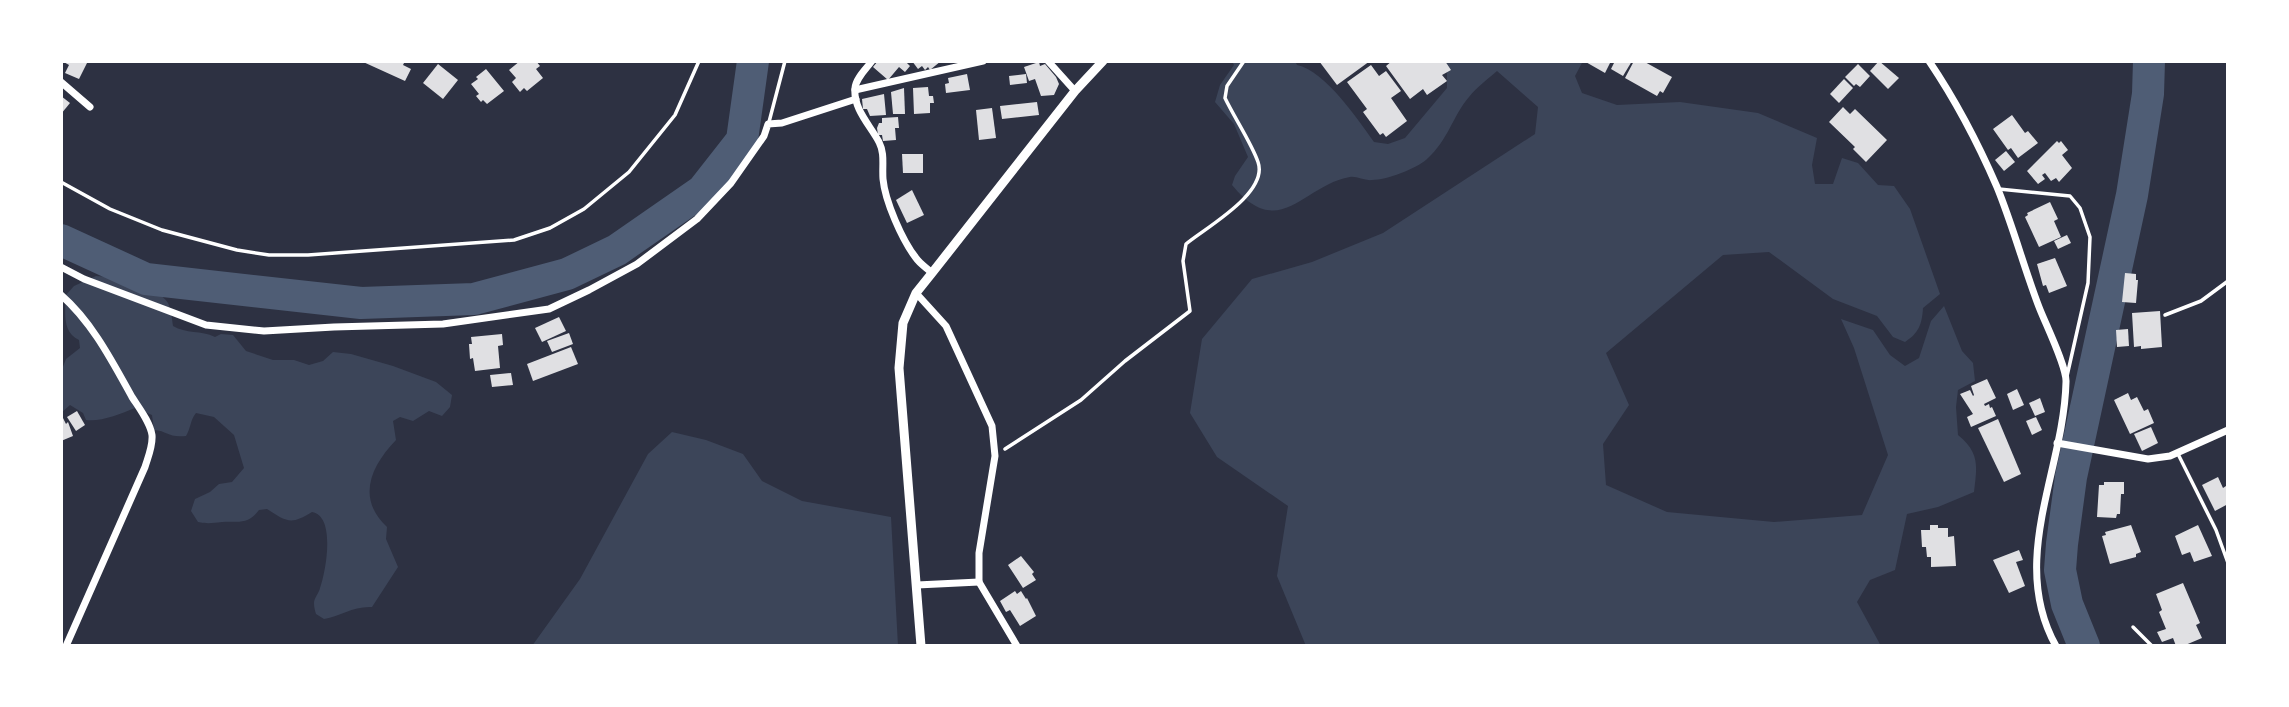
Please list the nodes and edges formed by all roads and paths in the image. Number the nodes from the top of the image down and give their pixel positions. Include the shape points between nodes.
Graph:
1 (699, 61) edge
2 (785, 61) edge
3 (872, 61) edge
4 (983, 61) edge
5 (1048, 61) edge
6 (1103, 61) edge
7 (1244, 61) edge
8 (1929, 61) edge
9 (61, 82) edge
10 (855, 90) junction
11 (1075, 91) junction
12 (856, 99) junction
13 (90, 107) dead end
14 (768, 124) junction
15 (61, 182) edge
16 (1997, 188) junction
17 (61, 267) edge
18 (932, 273) junction
19 (2228, 281) edge
20 (916, 293) junction
21 (63, 298) edge
22 (2165, 315) dead end
23 (2067, 379) junction
24 (2228, 430) edge
25 (2057, 443) junction
26 (2178, 453) junction
27 (995, 456) junction
28 (2228, 564) edge
29 (979, 582) junction
30 (917, 584) junction
31 (2133, 627) dead end
32 (66, 646) edge
33 (921, 646) edge
34 (1017, 646) edge
35 (2056, 646) edge
36 (2152, 646) edge

1 - 15 path via 675,115 629,172 584,209 550,228 514,240 269,255 162,230
2 - 14 lane
3 - 10 street
4 - 10 street
5 - 11 street
6 - 11 street
7 - 27 path via 1224,99 1259,164 1259,179 1236,208 1185,244 1190,311 1082,401
8 - 16 street via 1954,97
9 - 13 street
10 - 12 street
11 - 18 street
12 - 14 street
12 - 18 street via 884,157 886,193 901,230 916,258
14 - 17 street via 731,183 696,219 637,264 549,309 443,324 264,331 206,325
16 - 23 street
16 - 23 lane via 2070,196 2091,237 2088,283
18 - 20 street
19 - 22 lane via 2201,301
20 - 27 street via 946,326 992,426
20 - 30 street via 903,323 899,368
21 - 32 street via 112,362 152,432 145,467
23 - 25 street
24 - 26 street
25 - 26 street via 2148,459
25 - 35 street via 2041,509 2036,556 2037,594
26 - 28 lane
27 - 29 street via 979,553
29 - 30 street
29 - 34 street
30 - 33 street
31 - 36 lane

